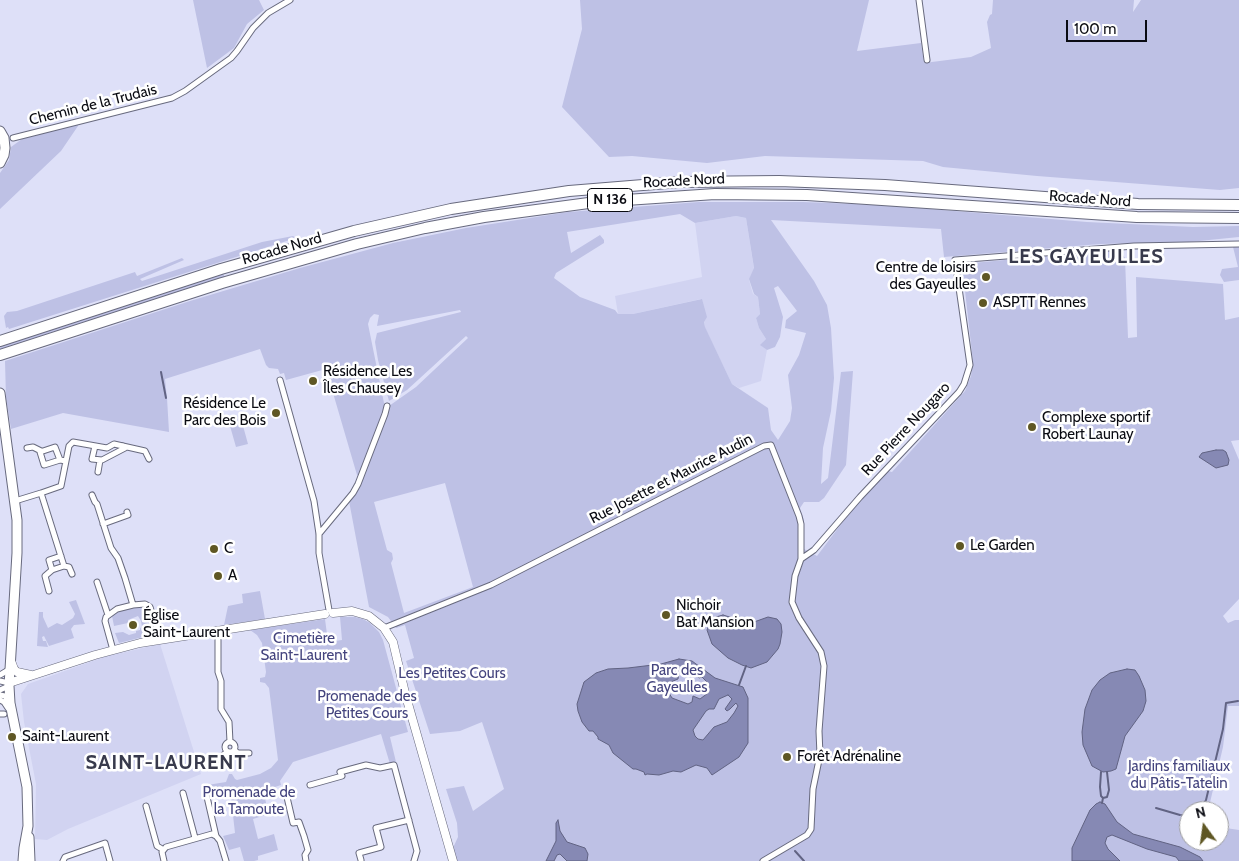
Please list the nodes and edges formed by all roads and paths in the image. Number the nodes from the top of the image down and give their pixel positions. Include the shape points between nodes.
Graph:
1 (290, 0) edge
2 (919, 0) edge
3 (927, 60) dead end
4 (1, 133) edge
5 (13, 138) junction
6 (5, 148) junction
7 (0, 163) edge
8 (1239, 205) edge
9 (1239, 218) edge
10 (1239, 244) edge
11 (0, 341) edge
12 (0, 355) edge
13 (280, 380) dead end
14 (0, 393) edge
15 (387, 406) dead end
16 (94, 446) junction
17 (124, 446) junction
18 (27, 448) dead end
19 (41, 451) junction
20 (149, 459) dead end
21 (60, 460) junction
22 (100, 460) junction
23 (66, 461) junction
24 (98, 472) dead end
25 (41, 493) junction
26 (92, 495) dead end
27 (15, 501) junction
28 (127, 512) dead end
29 (103, 524) junction
30 (319, 534) junction
31 (61, 556) junction
32 (801, 559) junction
33 (64, 566) junction
34 (52, 570) junction
35 (72, 574) dead end
36 (97, 582) dead end
37 (50, 591) dead end
38 (133, 605) junction
39 (329, 612) junction
40 (108, 615) junction
41 (384, 628) junction
42 (218, 630) junction
43 (160, 639) junction
44 (113, 650) junction
45 (11, 665) junction
46 (0, 675) edge
47 (36, 675) junction
48 (6, 683) edge
49 (0, 690) edge
50 (0, 694) edge
51 (0, 700) edge
52 (10, 703) junction
53 (5, 714) edge
54 (230, 742) junction
55 (234, 750) junction
56 (227, 752) junction
57 (249, 753) dead end
58 (219, 759) dead end
59 (310, 785) dead end
60 (183, 793) dead end
61 (286, 794) dead end
62 (207, 797) dead end
63 (146, 806) dead end
64 (409, 820) junction
65 (28, 832) junction
66 (216, 836) junction
67 (196, 838) junction
68 (162, 849) junction
69 (361, 860) edge
70 (23, 861) edge
71 (30, 861) edge
72 (63, 861) edge
73 (110, 861) edge
74 (164, 861) edge
75 (226, 861) edge
76 (306, 861) edge
77 (414, 861) edge
78 (452, 861) edge
79 (763, 861) edge

1 - 5 street, Chemin de la Trudais via 268,13 231,58 172,98
2 - 3 street
4 - 5 street
4 - 6 main road
5 - 6 street
6 - 7 main road
8 - 11 highway, Rocade Nord / N 136 via 1138,204 885,185 779,181 680,182 569,191 451,209 354,231 221,269
9 - 12 highway, Rocade Nord / N 136 via 1074,214 807,194 715,194 596,202 484,217 357,244 222,283
10 - 32 street, Rue Pierre Nougaro via 1134,246 955,260 970,365 964,384 814,550
13 - 30 street via 312,496
14 - 27 main road
15 - 30 street via 354,490
16 - 17 street
16 - 22 street via 92,459
16 - 23 street via 73,442
17 - 20 street via 145,451
17 - 22 street
18 - 19 street via 33,446
19 - 21 street via 56,447
19 - 21 street via 44,465
21 - 23 street
22 - 24 street
23 - 25 street via 61,486
25 - 27 street
25 - 31 street
26 - 29 street
27 - 45 main road via 17,545
28 - 29 street via 128,515
29 - 38 street
30 - 39 street via 319,554
31 - 33 street
31 - 34 street via 49,560
32 - 41 street, Rue Josette et Maurice Audin via 799,516 769,444 491,585
32 - 79 street, Rue Josette et Maurice Audin via 792,602 821,652 824,666 820,755 813,789 811,829 807,835
33 - 34 street
33 - 35 street via 69,567
34 - 37 street via 45,576
36 - 40 street
38 - 40 street
38 - 43 street via 150,607
39 - 41 street via 360,612
39 - 42 street
40 - 44 street via 105,621
41 - 78 street via 394,646
42 - 43 street
42 - 54 street via 221,710 229,722
43 - 44 street
44 - 47 street
45 - 46 street
45 - 47 street via 17,672
45 - 48 main road
47 - 48 street
48 - 49 street
48 - 52 main road
50 - 52 street
51 - 53 street via 4,702
52 - 53 main road
53 - 65 main road via 28,787
54 - 55 street
54 - 56 street via 225,745
55 - 56 street
55 - 57 street
56 - 58 street
59 - 64 street via 366,765 380,768 394,765
60 - 67 street
61 - 76 street via 293,823 299,822 304,836 308,850
62 - 66 street
63 - 68 street via 157,846
64 - 69 street via 376,828 381,847 359,853
64 - 77 street via 417,851
65 - 70 main road
65 - 71 main road
66 - 67 street
66 - 75 street
67 - 68 street
68 - 74 street
72 - 73 street via 65,857 105,844

